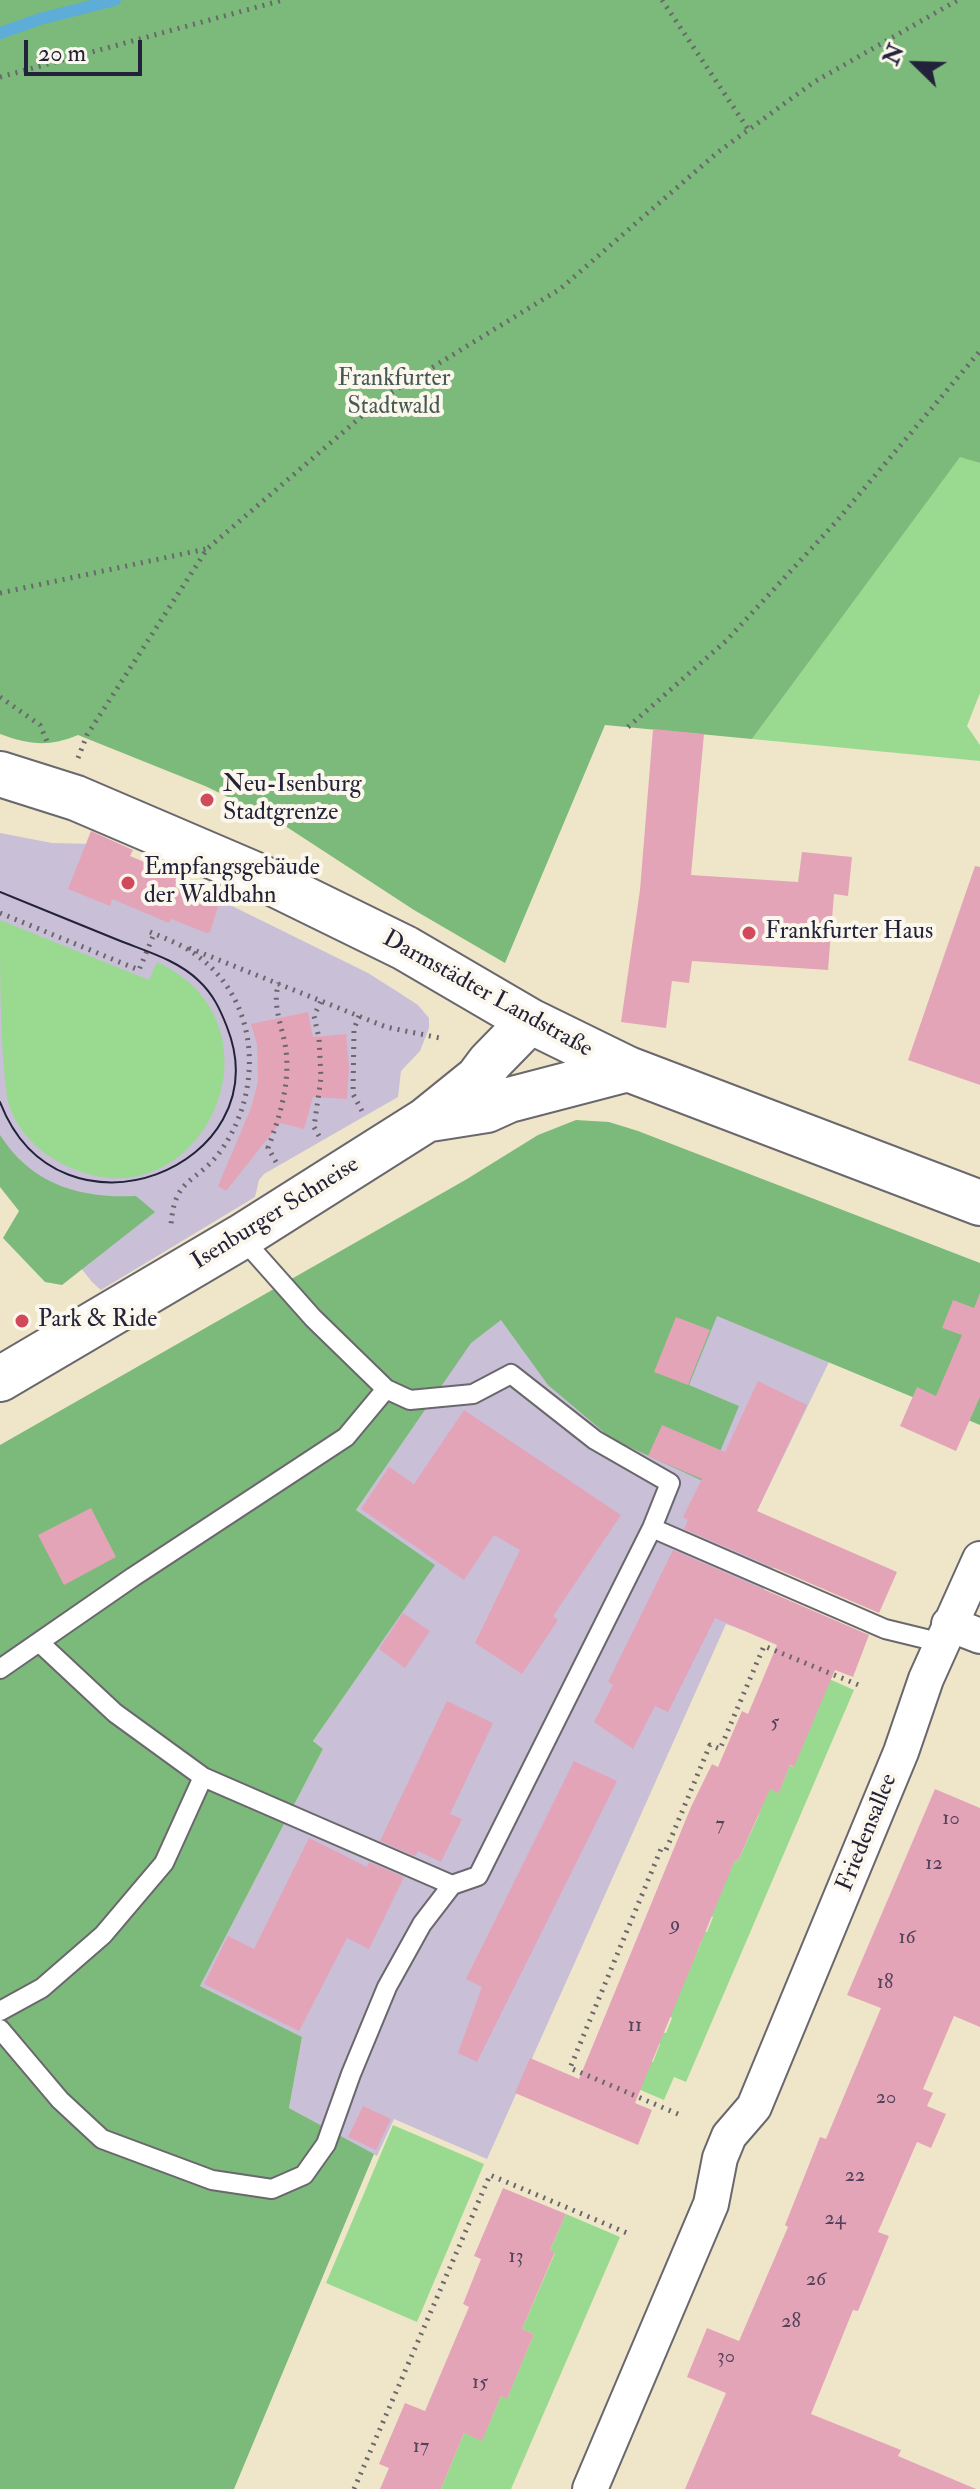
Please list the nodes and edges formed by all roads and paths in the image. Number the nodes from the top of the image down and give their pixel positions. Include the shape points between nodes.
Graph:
1 (283, 0) edge
2 (662, 0) edge
3 (958, 0) edge
4 (0, 77) edge
5 (748, 129) junction
6 (980, 351) edge
7 (207, 549) junction
8 (0, 593) edge
9 (628, 727) dead end
10 (0, 774) edge
11 (68, 795) junction
12 (0, 913) edge
13 (169, 940) junction
14 (279, 983) junction
15 (321, 1001) junction
16 (359, 1016) junction
17 (530, 1021) junction
18 (440, 1038) dead end
19 (628, 1069) junction
20 (362, 1111) dead end
21 (426, 1120) junction
22 (319, 1136) dead end
23 (276, 1162) dead end
24 (980, 1203) edge
25 (171, 1226) dead end
26 (241, 1237) junction
27 (0, 1379) edge
28 (386, 1389) junction
29 (652, 1528) junction
30 (980, 1559) edge
31 (956, 1636) edge
32 (40, 1643) junction
33 (0, 1669) edge
34 (861, 1686) dead end
35 (203, 1777) junction
36 (452, 1885) junction
37 (0, 2011) edge
38 (0, 2029) edge
39 (678, 2114) dead end
40 (627, 2233) dead end
41 (354, 2489) edge
42 (590, 2489) edge

1 - 4 path
2 - 5 path
3 - 5 path via 814,82
5 - 7 path via 560,289 384,397
6 - 9 path via 835,523 727,640
7 - 8 path
7 - 11 path via 87,735
10 - 11 main road, Darmstädter Landstraße
11 - 17 main road, Darmstädter Landstraße via 326,909
12 - 13 path via 139,970 152,933
13 - 14 path
13 - 25 path via 200,957 225,983 242,1015 251,1049 250,1085 240,1119 222,1150 177,1193
14 - 15 path
14 - 23 path via 274,996 286,1052 285,1094 268,1148
15 - 16 path
15 - 22 path via 314,1016 321,1078 314,1127
16 - 18 path
16 - 20 path via 353,1094
17 - 19 main road, Darmstädter Landstraße
17 - 21 main road, Isenburger Schneise via 478,1078
19 - 21 main road via 487,1110
19 - 24 main road, Darmstädter Landstraße
21 - 26 main road, Isenburger Schneise
26 - 27 main road, Isenburger Schneise
26 - 28 lane
28 - 29 lane via 410,1400 473,1394 511,1374 595,1440 670,1483
28 - 32 lane via 346,1437
29 - 31 lane via 885,1629 926,1639
29 - 36 lane via 478,1876
30 - 31 street, Friedensallee
31 - 42 street, Friedensallee via 901,1752 754,2107 729,2136 711,2204
32 - 33 lane
32 - 35 lane via 115,1713
34 - 39 path via 764,1646 720,1749 710,1745 666,1850 661,1849 655,1863 570,2068
35 - 36 lane
35 - 37 lane via 164,1863 103,1935 42,1988
36 - 38 lane via 422,1924 387,1987 326,2144 304,2175 272,2189 212,2180 102,2139 60,2100
40 - 41 path via 490,2175

